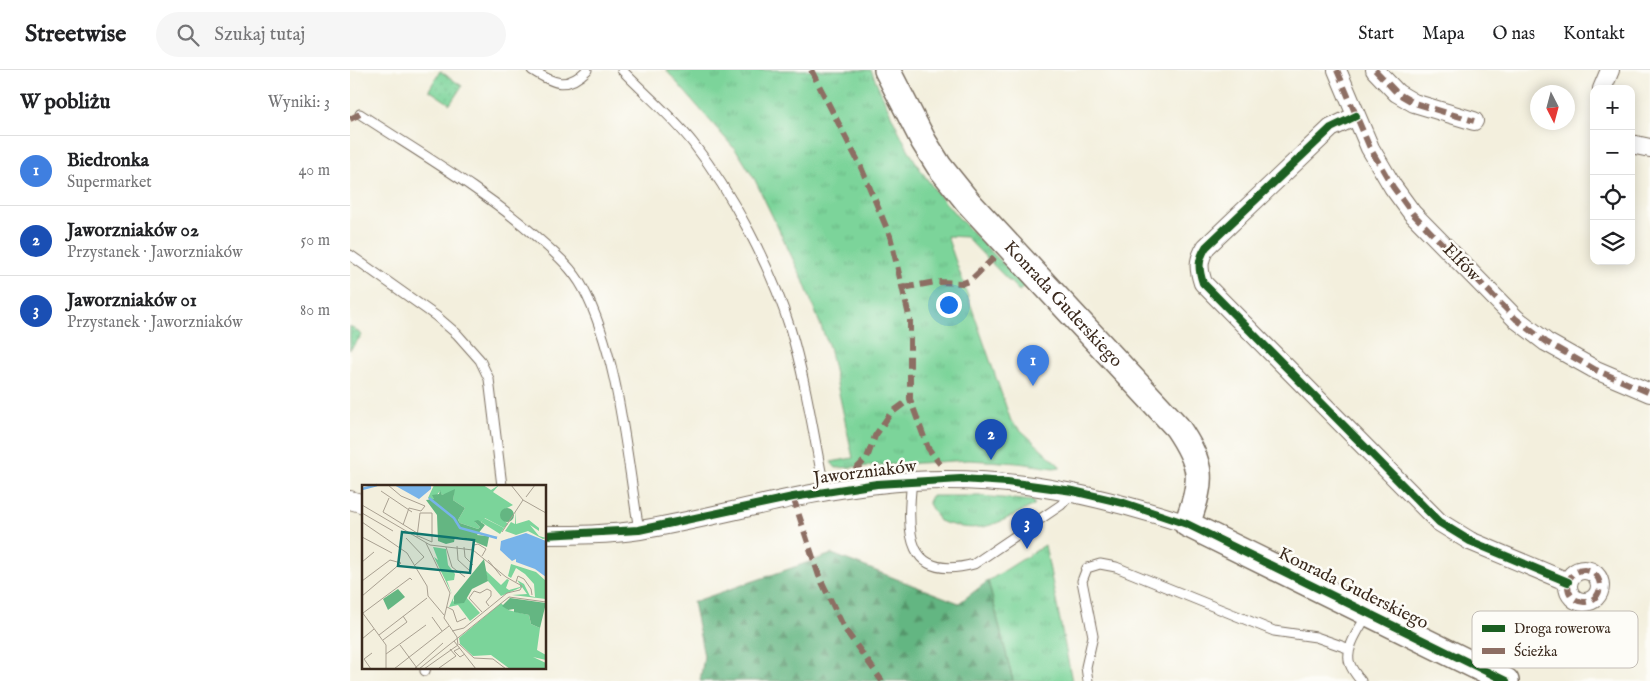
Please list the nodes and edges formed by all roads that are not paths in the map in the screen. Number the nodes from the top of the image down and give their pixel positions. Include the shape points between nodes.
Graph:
1 (532, 70) edge
2 (587, 70) edge
3 (622, 70) edge
4 (887, 70) edge
5 (1337, 70) edge
6 (1375, 70) edge
7 (1610, 70) edge
8 (1604, 85) edge
9 (360, 114) dead end
10 (1356, 116) junction
11 (1474, 121) dead end
12 (1635, 145) edge
13 (1650, 148) edge
14 (350, 255) edge
15 (1650, 392) edge
16 (912, 481) junction
17 (502, 485) edge
18 (825, 492) junction
19 (1073, 492) junction
20 (1187, 524) junction
21 (639, 530) junction
22 (546, 536) edge
23 (1568, 582) dead end
24 (1369, 613) junction
25 (1350, 649) junction
26 (1472, 664) edge
27 (1480, 668) edge
28 (1088, 681) edge
29 (1361, 681) edge
30 (1506, 681) edge

1 - 2 lane via 550,81 567,84
3 - 18 lane via 692,141 717,175 747,231 789,328
4 - 20 street, Konrada Guderskiego via 929,150 968,202 1177,427 1189,444 1199,473 1199,489
5 - 10 street, Elfów
6 - 11 street via 1397,93 1414,103
7 - 8 street
9 - 21 lane via 509,212 562,259 582,286 602,328
10 - 15 street, Elfów via 1388,179 1412,213 1516,319 1572,358
10 - 23 street via 1331,128 1206,247 1200,257 1198,271 1203,283 1439,522 1470,540
12 - 13 street
14 - 17 lane via 436,316 480,360 489,379
16 - 18 street, Jaworzniaków
16 - 19 street, Jaworzniaków via 961,479 1007,482
16 - 19 lane via 908,524 912,545 925,561 940,568 974,564 1061,505
18 - 21 street, Jaworzniaków
19 - 20 street, Jaworzniaków via 1124,503
20 - 24 street, Konrada Guderskiego
21 - 22 street, Jaworzniaków
24 - 25 lane, Konrada Guderskiego
24 - 26 street, Konrada Guderskiego
25 - 28 lane via 1316,637 1274,631 1116,567 1100,564 1087,568 1082,581 1093,636 1086,667
25 - 29 lane via 1350,664
27 - 30 street, Konrada Guderskiego

